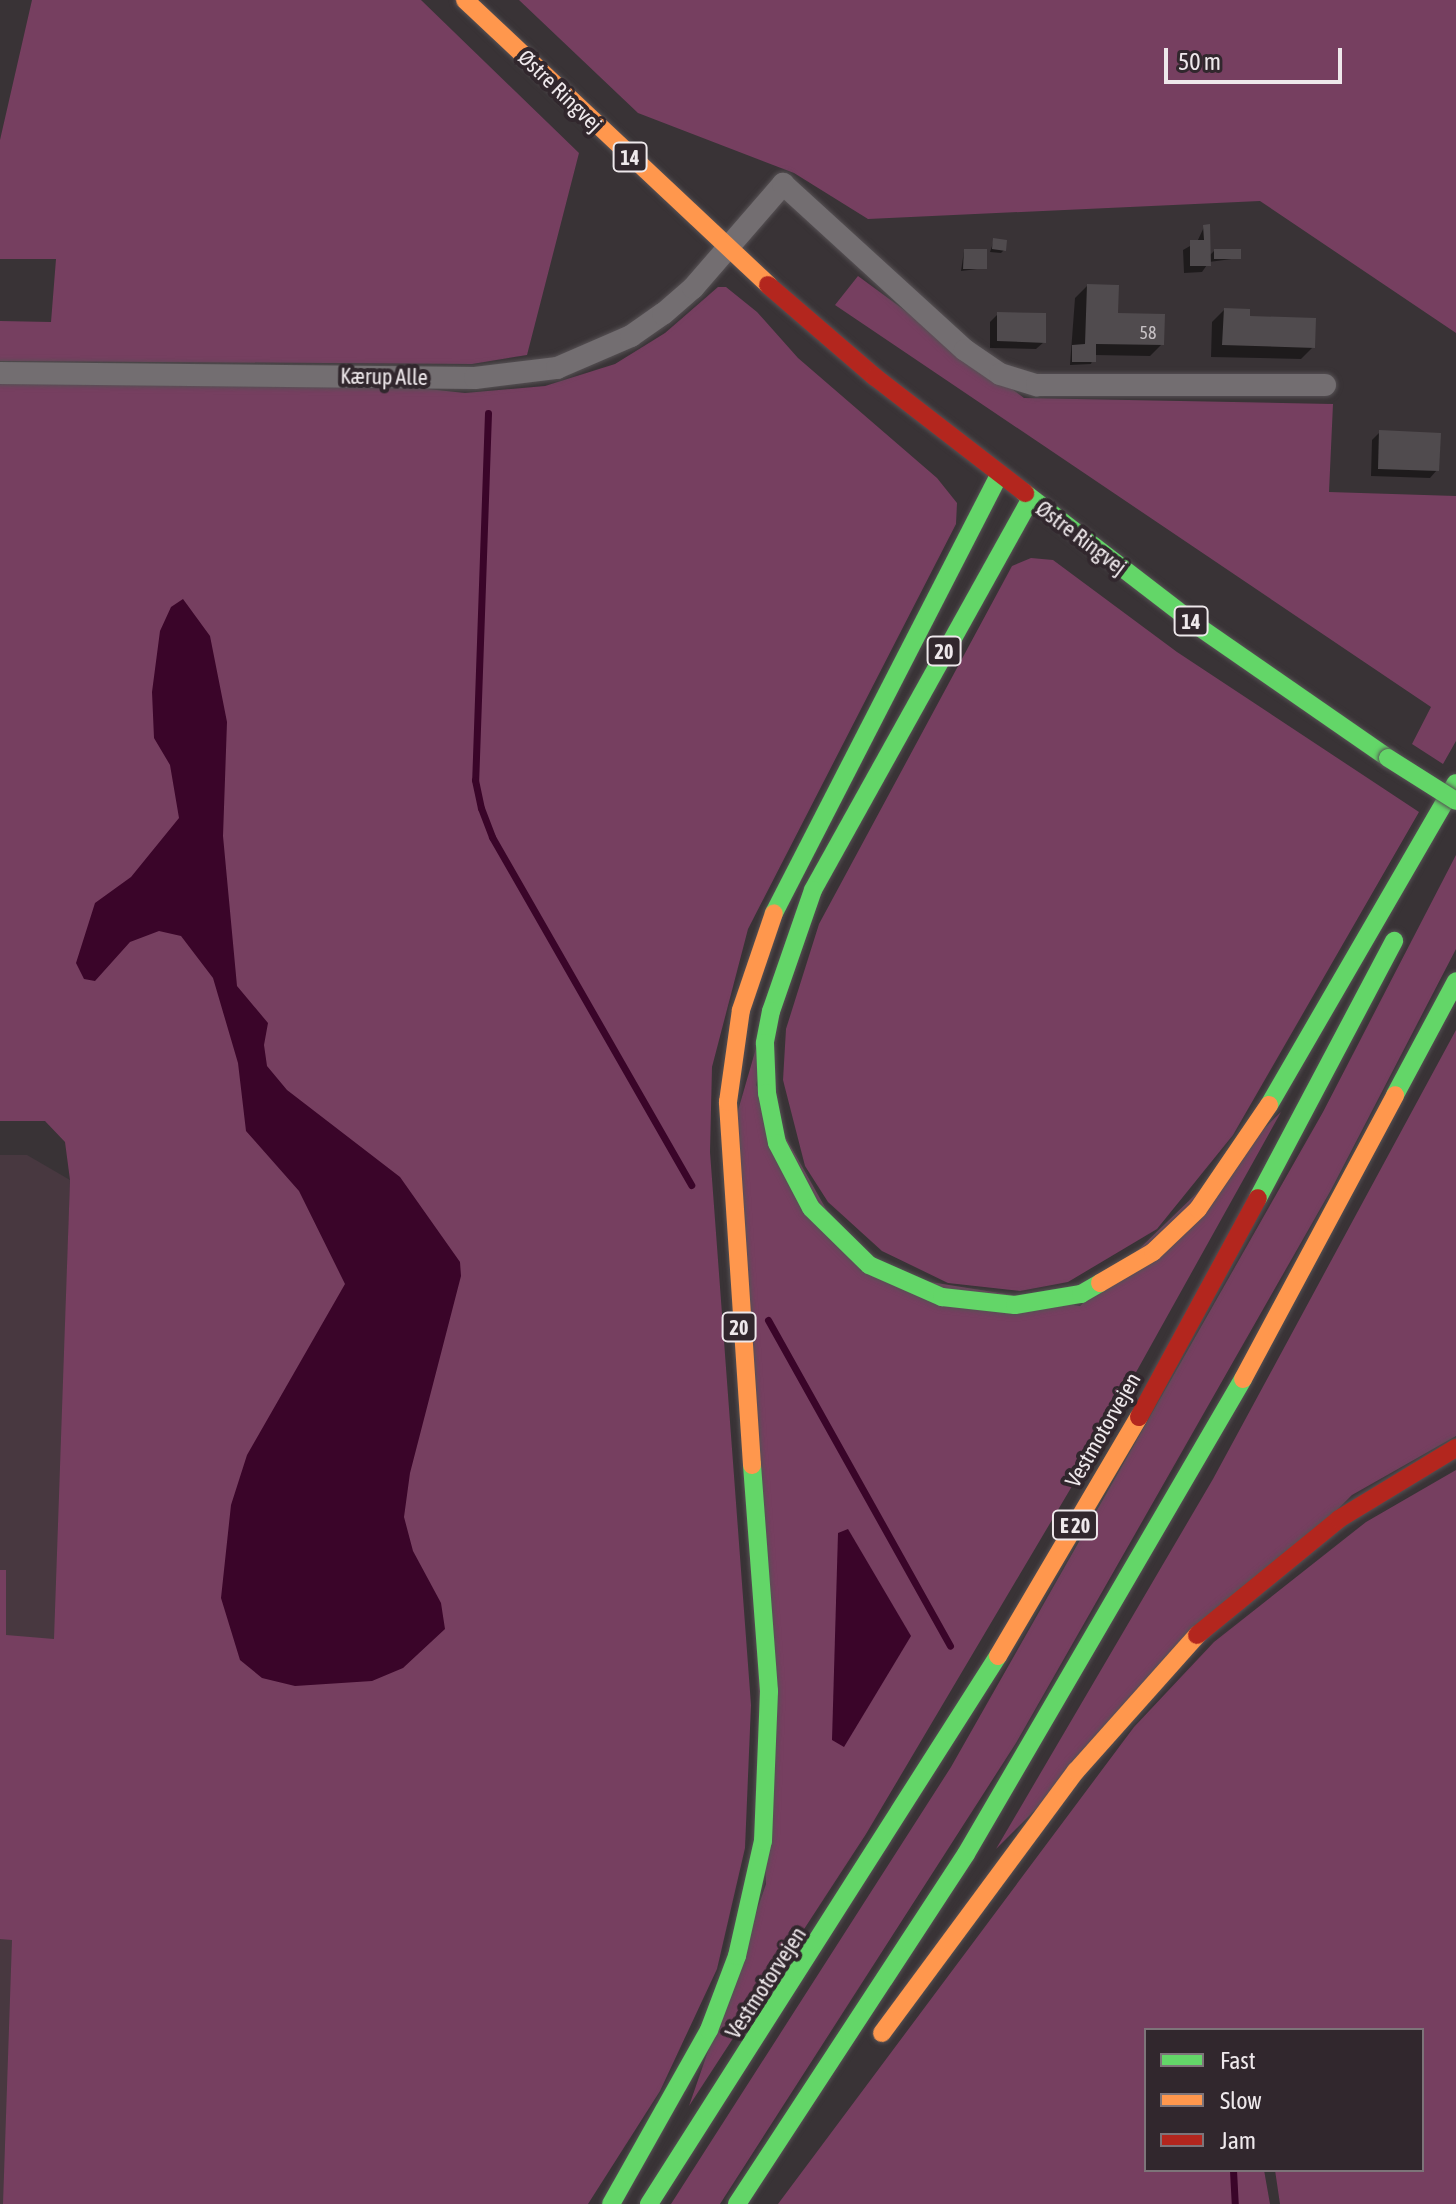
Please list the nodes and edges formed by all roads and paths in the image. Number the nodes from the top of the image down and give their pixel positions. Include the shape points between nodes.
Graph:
1 (465, 0) edge
2 (726, 248) junction
3 (0, 373) edge
4 (1325, 385) dead end
5 (999, 476) junction
6 (1030, 500) junction
7 (1456, 783) edge
8 (1456, 801) edge
9 (1456, 820) edge
10 (1442, 847) dead end
11 (1406, 916) dead end
12 (1456, 981) edge
13 (1456, 1448) edge
14 (869, 2050) dead end
15 (797, 2150) dead end
16 (611, 2204) edge
17 (649, 2204) edge
18 (737, 2204) edge
19 (757, 2204) edge

1 - 2 main road, Østre Ringvej / 14
2 - 3 street, Kærup Alle via 693,288 631,336 557,368 515,375
2 - 4 street via 783,184 965,350 1000,374 1037,385
2 - 5 main road, Østre Ringvej / 14
5 - 6 main road, Østre Ringvej / 14
5 - 16 main road, 20 via 773,915 741,1010 728,1102 729,1161 769,1691 763,1841 737,1956 709,2030
6 - 7 main road, 20 via 813,890 771,1011 765,1043 767,1093 777,1143 811,1208 869,1265 942,1297 982,1306 1015,1305 1081,1294 1153,1252 1198,1209 1252,1134
6 - 8 main road, Østre Ringvej / 14, bridge via 1199,627
9 - 10 main road
11 - 17 main road, Vestmotorvejen / E 20 via 1180,1347 975,1696
12 - 18 main road via 1207,1446 966,1854
13 - 14 main road via 1339,1519 1195,1637 1076,1771
15 - 19 main road

